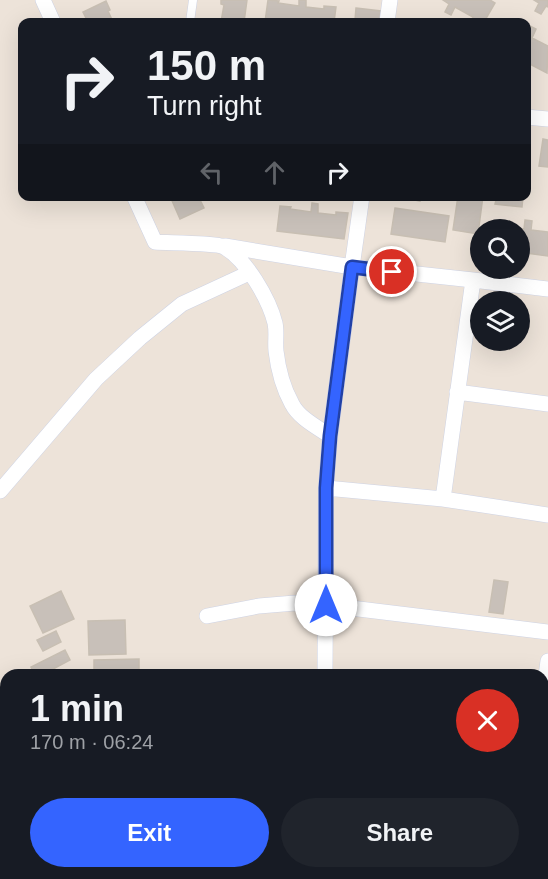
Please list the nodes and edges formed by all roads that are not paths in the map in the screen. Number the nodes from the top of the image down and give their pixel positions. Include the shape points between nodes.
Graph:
1 (43, 0) edge
2 (193, 0) edge
3 (390, 0) edge
4 (51, 18) edge
5 (191, 18) edge
6 (388, 18) edge
7 (531, 117) edge
8 (548, 119) edge
9 (136, 201) edge
10 (361, 201) edge
11 (222, 246) junction
12 (352, 267) junction
13 (249, 273) junction
14 (473, 280) junction
15 (548, 289) edge
16 (457, 392) junction
17 (548, 404) edge
18 (330, 436) junction
19 (326, 488) junction
20 (0, 491) edge
21 (443, 499) junction
22 (548, 515) edge
23 (326, 605) junction
24 (207, 616) dead end
25 (548, 632) edge
26 (325, 669) edge

1 - 4 street
2 - 5 lane
3 - 6 street
7 - 8 street
9 - 11 street via 155,243
10 - 12 street
11 - 12 street
11 - 13 street
12 - 14 street
12 - 18 street
13 - 18 street via 268,303 275,325 281,377 292,406
13 - 20 street via 182,304 140,338 96,379
14 - 15 street
14 - 16 street
16 - 17 street
16 - 21 street
18 - 19 street
19 - 21 street
19 - 23 street
21 - 22 street
23 - 24 street via 259,606
23 - 25 street
23 - 26 street

